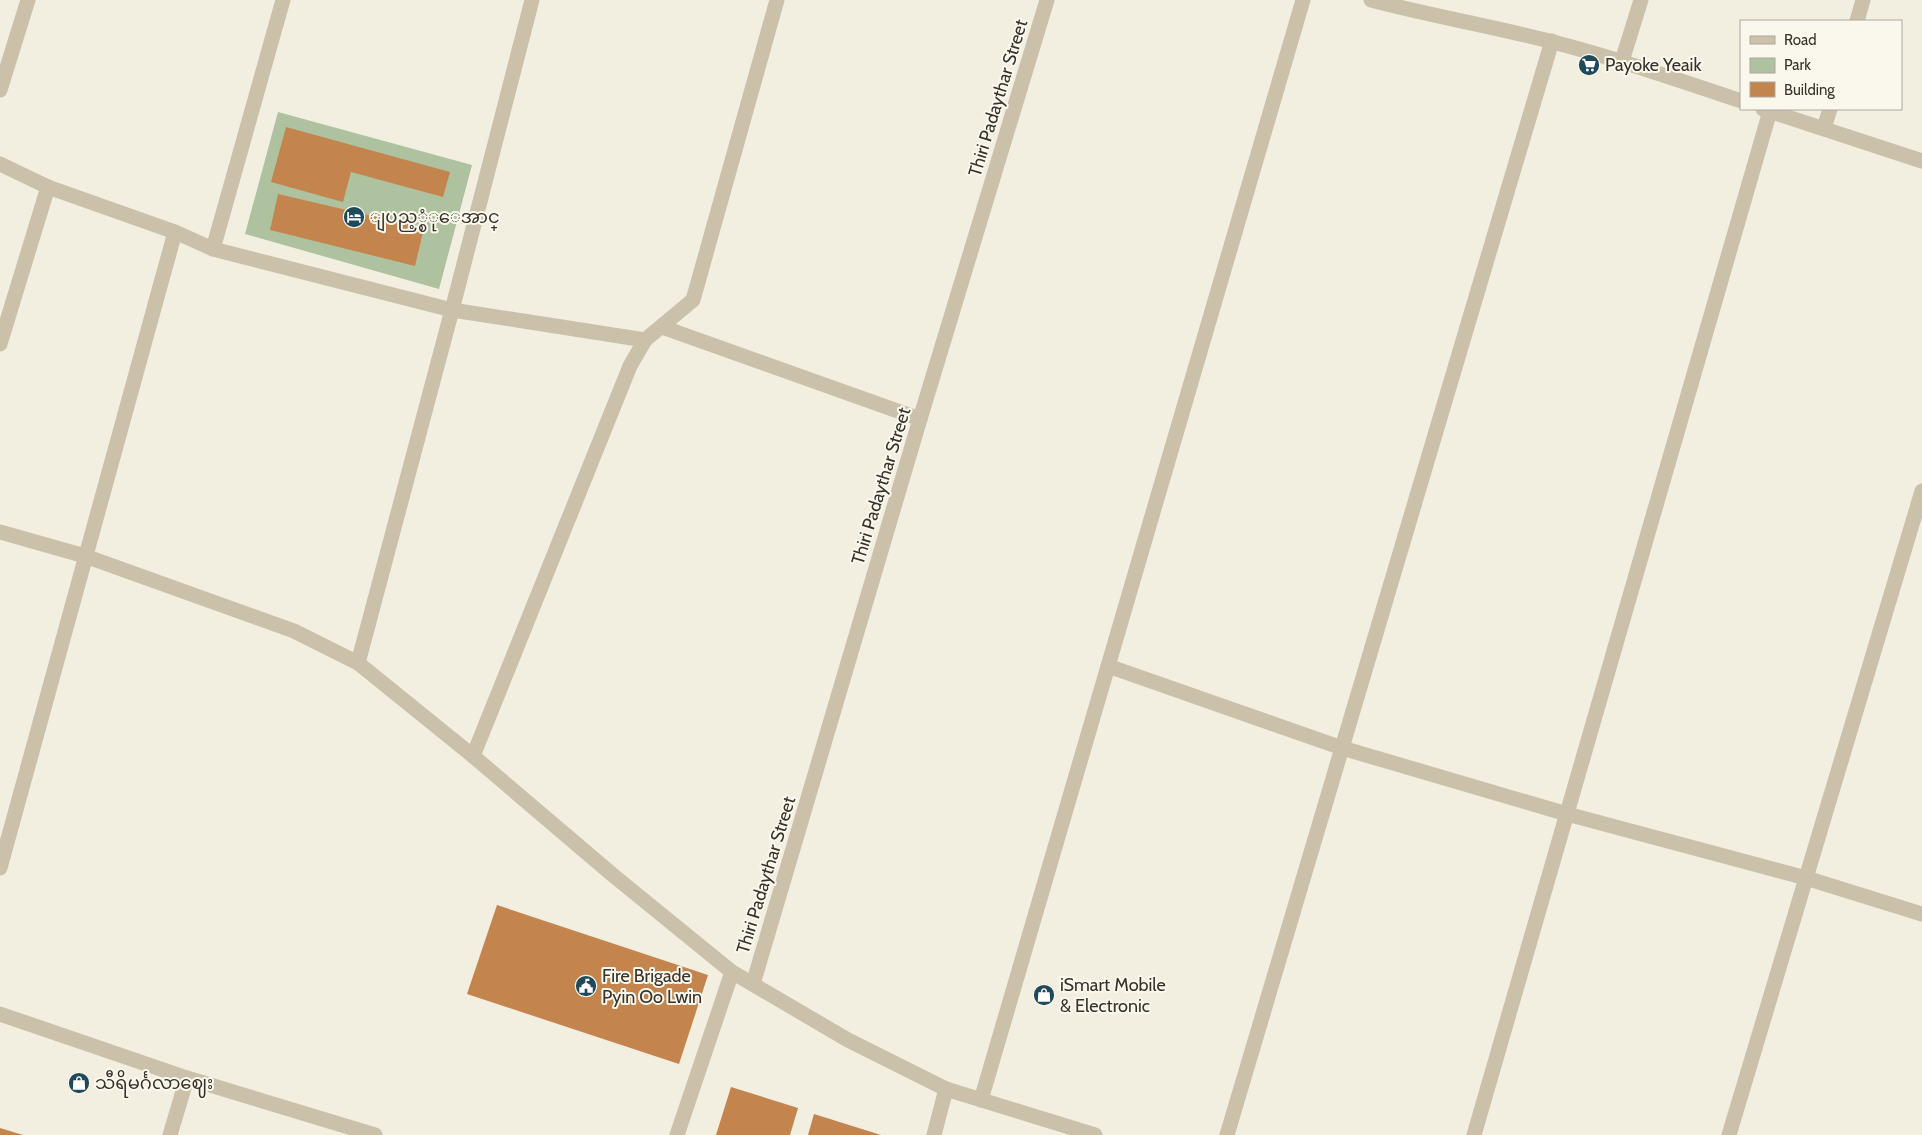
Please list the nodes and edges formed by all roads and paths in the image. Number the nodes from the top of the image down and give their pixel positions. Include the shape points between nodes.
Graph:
1 (28, 0) edge
2 (283, 0) edge
3 (532, 0) edge
4 (777, 0) edge
5 (1047, 0) edge
6 (1303, 0) edge
7 (1371, 0) edge
8 (1641, 0) edge
9 (1863, 0) edge
10 (1420, 6) edge
11 (1857, 20) edge
12 (1552, 42) junction
13 (1622, 61) junction
14 (0, 90) edge
15 (1740, 101) edge
16 (1766, 110) edge
17 (1830, 110) edge
18 (1824, 128) junction
19 (1922, 161) edge
20 (0, 164) edge
21 (48, 187) junction
22 (175, 232) junction
23 (213, 249) junction
24 (452, 310) junction
25 (662, 327) junction
26 (646, 340) junction
27 (0, 344) edge
28 (920, 419) junction
29 (1922, 491) edge
30 (0, 532) edge
31 (85, 556) junction
32 (358, 663) junction
33 (1108, 666) junction
34 (1342, 748) junction
35 (473, 756) junction
36 (1567, 814) junction
37 (0, 868) edge
38 (1806, 878) junction
39 (1922, 914) edge
40 (732, 972) junction
41 (753, 984) junction
42 (0, 1014) edge
43 (187, 1078) junction
44 (946, 1089) junction
45 (981, 1100) junction
46 (170, 1135) edge
47 (376, 1135) edge
48 (677, 1135) edge
49 (934, 1135) edge
50 (1095, 1135) edge
51 (1226, 1135) edge
52 (1474, 1135) edge
53 (1729, 1135) edge

1 - 14 street
2 - 23 street
3 - 24 street
4 - 25 street via 693,300
5 - 28 street, Thiri Padaythar Street
6 - 33 street
7 - 10 street
8 - 13 street
9 - 11 street
10 - 12 street
12 - 13 street
12 - 34 street
13 - 15 street
16 - 18 street
16 - 36 street
17 - 18 street
18 - 19 street
20 - 21 street
21 - 22 street
21 - 27 street
22 - 23 street
22 - 31 street
23 - 24 street
24 - 26 street
24 - 32 street
25 - 26 street
25 - 28 street
26 - 35 street via 630,366
28 - 41 street, Thiri Padaythar Street
29 - 38 street
30 - 31 street
31 - 32 street via 294,631
31 - 37 street
32 - 35 street
33 - 34 street
33 - 45 street
34 - 36 street
34 - 51 street
35 - 40 street
36 - 38 street
36 - 52 street
38 - 39 street
38 - 53 street
40 - 41 street
40 - 48 street
41 - 44 street via 848,1040
42 - 43 street
43 - 46 street
43 - 47 street
44 - 45 street
44 - 49 street
45 - 50 street

